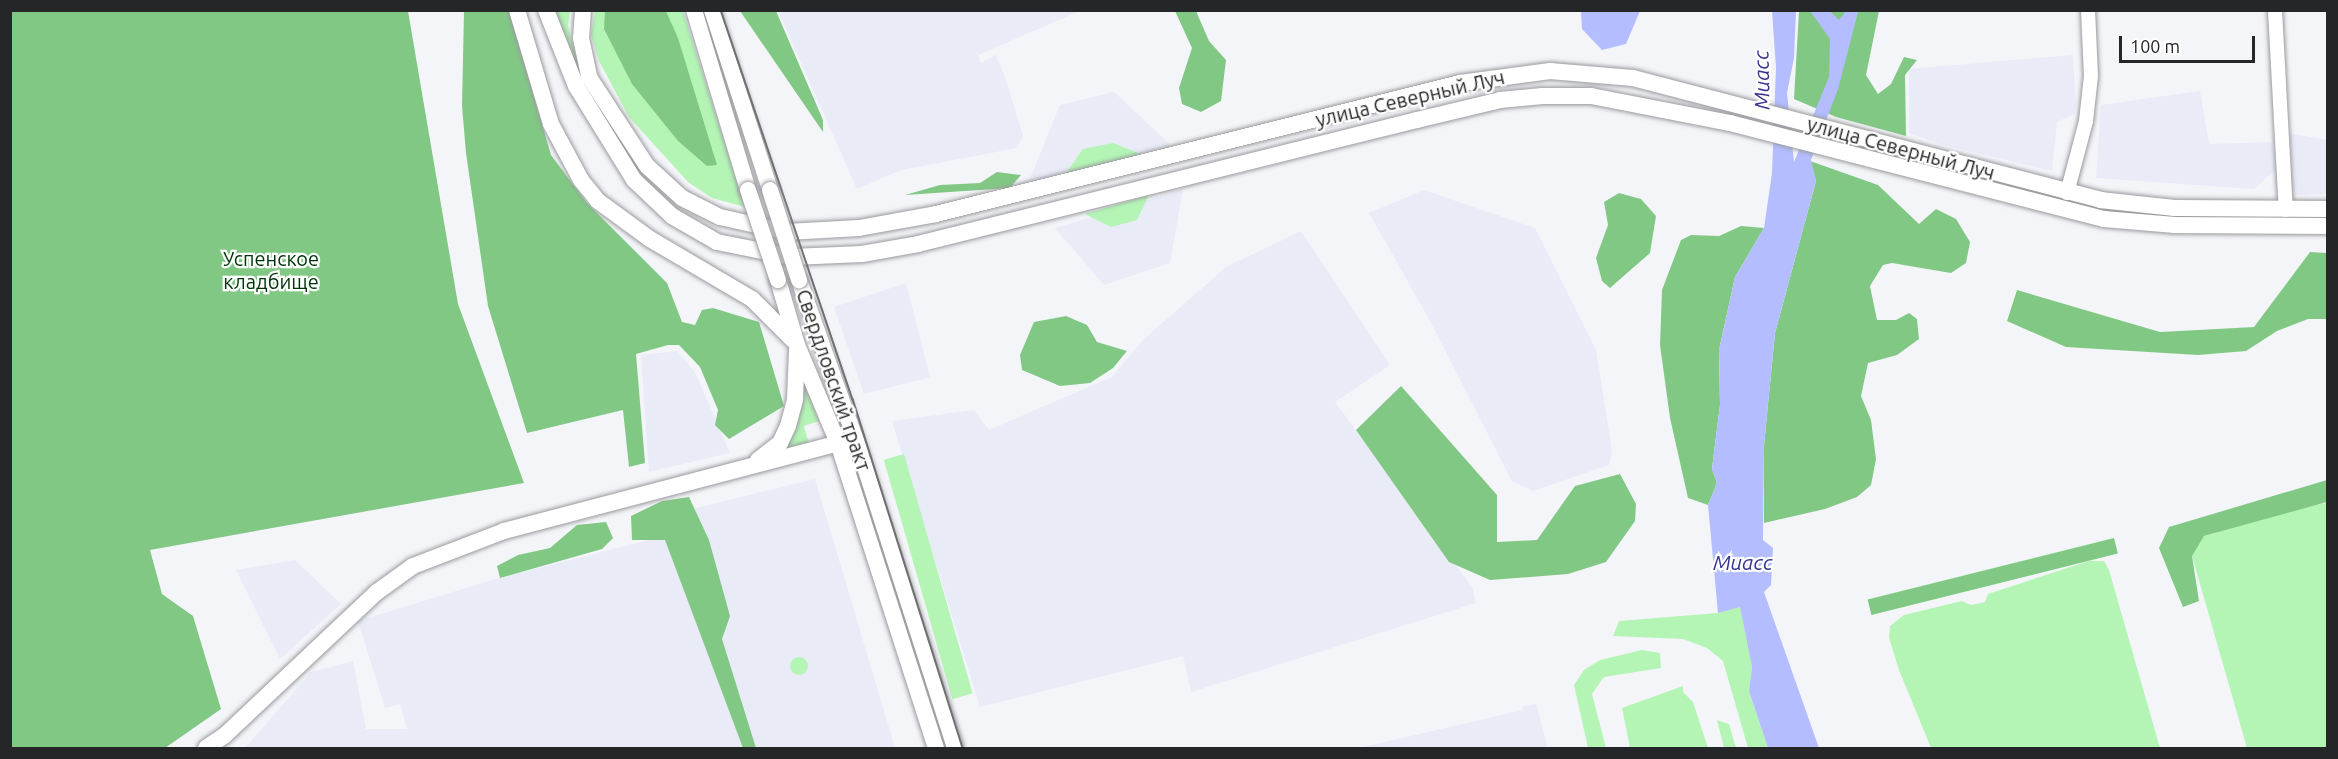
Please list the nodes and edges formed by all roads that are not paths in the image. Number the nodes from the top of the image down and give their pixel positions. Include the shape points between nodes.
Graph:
1 (517, 10) edge
2 (546, 10) edge
3 (585, 10) edge
4 (694, 10) edge
5 (712, 10) edge
6 (2088, 10) edge
7 (2275, 10) edge
8 (2067, 193) junction
9 (2328, 209) edge
10 (2286, 210) junction
11 (2328, 226) edge
12 (2287, 228) junction
13 (2328, 233) edge
14 (797, 345) junction
15 (846, 441) junction
16 (746, 465) junction
17 (206, 748) edge
18 (936, 748) edge
19 (956, 748) edge

1 - 14 main road, Свердловский тракт via 551,124 576,172 598,201 650,239 752,299
2 - 12 main road, улица Северный Луч via 576,86 634,180 672,216 717,242 754,252 814,258 888,250 1500,100 1543,96 1591,96 1730,123 2104,219
3 - 8 main road, улица Северный Луч via 581,38 589,77 647,166 682,198 720,217 787,232 883,225 1041,191 1460,83 1550,71 1633,78
4 - 14 main road, Свердловский тракт, bridge
5 - 15 main road, Свердловский тракт, bridge
6 - 8 street via 2091,76 2086,121
7 - 10 street
8 - 10 main road, улица Северный Луч via 2175,208
9 - 10 main road, улица Северный Луч
11 - 12 main road, улица Северный Луч
12 - 13 street
14 - 15 main road, Свердловский тракт
14 - 16 main road via 795,399 788,426 780,443
15 - 16 main road
15 - 18 main road, Свердловский тракт
15 - 19 main road, Свердловский тракт
16 - 17 main road via 504,531 413,566 377,591 224,736

